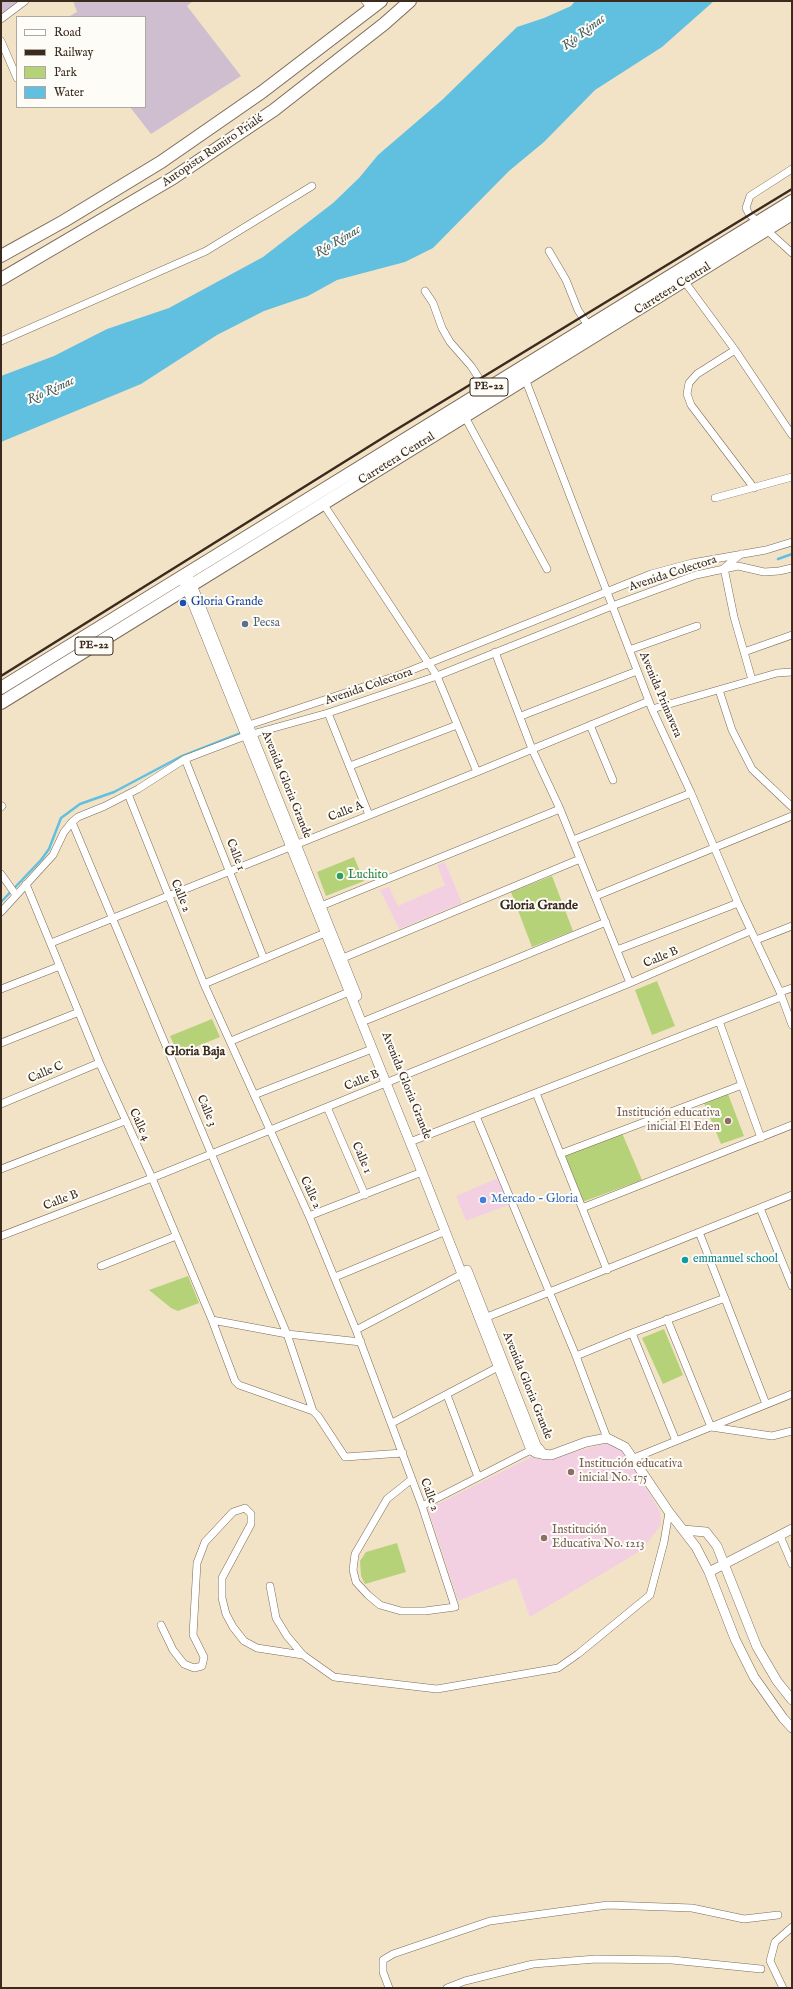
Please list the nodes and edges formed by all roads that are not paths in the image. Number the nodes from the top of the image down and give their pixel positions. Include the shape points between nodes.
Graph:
1 (25, 1) edge
2 (410, 1) edge
3 (373, 4) edge
4 (1, 19) edge
5 (1, 41) edge
6 (16, 76) edge
7 (792, 169) edge
8 (312, 186) dead end
9 (792, 201) edge
10 (792, 214) edge
11 (758, 222) junction
12 (768, 230) junction
13 (549, 251) dead end
14 (792, 253) edge
15 (1, 256) edge
16 (677, 272) junction
17 (1, 279) edge
18 (684, 282) junction
19 (425, 291) dead end
20 (589, 326) junction
21 (1, 341) edge
22 (735, 350) junction
23 (520, 368) junction
24 (526, 380) junction
25 (486, 389) junction
26 (465, 417) junction
27 (792, 435) edge
28 (792, 477) edge
29 (754, 488) junction
30 (715, 498) dead end
31 (324, 505) junction
32 (792, 542) edge
33 (742, 554) junction
34 (724, 568) junction
35 (792, 568) edge
36 (547, 569) dead end
37 (184, 576) junction
38 (189, 587) junction
39 (607, 592) junction
40 (612, 606) junction
41 (697, 626) dead end
42 (792, 635) edge
43 (629, 650) junction
44 (495, 652) junction
45 (744, 652) junction
46 (428, 663) junction
47 (637, 671) junction
48 (792, 672) edge
49 (436, 676) junction
50 (752, 680) junction
51 (1, 688) edge
52 (718, 690) junction
53 (649, 701) junction
54 (1, 703) edge
55 (652, 709) junction
56 (328, 713) junction
57 (521, 716) junction
58 (250, 725) junction
59 (457, 725) junction
60 (590, 725) junction
61 (249, 736) junction
62 (532, 749) junction
63 (185, 759) junction
64 (350, 766) junction
65 (477, 772) junction
66 (613, 780) dead end
67 (691, 793) junction
68 (128, 794) junction
69 (792, 806) edge
70 (560, 808) junction
71 (369, 815) junction
72 (792, 816) edge
73 (72, 822) junction
74 (573, 840) junction
75 (294, 845) junction
76 (715, 848) junction
77 (580, 859) junction
78 (229, 872) junction
79 (1, 874) edge
80 (26, 884) junction
81 (16, 895) junction
82 (168, 896) junction
83 (596, 896) junction
84 (738, 903) junction
85 (321, 906) junction
86 (1, 912) edge
87 (113, 919) junction
88 (606, 922) junction
89 (792, 926) edge
90 (750, 931) junction
91 (325, 933) junction
92 (756, 940) junction
93 (51, 943) junction
94 (617, 950) junction
95 (264, 959) junction
96 (339, 959) junction
97 (60, 966) junction
98 (630, 983) junction
99 (204, 984) junction
100 (792, 988) edge
101 (1, 989) edge
102 (349, 992) junction
103 (780, 995) junction
104 (79, 1012) junction
105 (367, 1020) junction
106 (719, 1021) junction
107 (792, 1025) edge
108 (230, 1041) junction
109 (1, 1043) edge
110 (372, 1049) junction
111 (99, 1063) junction
112 (388, 1082) junction
113 (742, 1085) junction
114 (536, 1093) junction
115 (254, 1095) junction
116 (1, 1104) edge
117 (328, 1107) junction
118 (476, 1116) junction
119 (125, 1121) junction
120 (792, 1126) edge
121 (269, 1130) junction
122 (761, 1138) junction
123 (413, 1141) junction
124 (212, 1153) junction
125 (560, 1154) junction
126 (1, 1169) edge
127 (422, 1172) junction
128 (152, 1178) junction
129 (365, 1195) junction
130 (792, 1195) edge
131 (582, 1208) junction
132 (760, 1208) junction
133 (309, 1216) junction
134 (446, 1232) junction
135 (700, 1232) junction
136 (1, 1236) edge
137 (176, 1236) junction
138 (792, 1263) edge
139 (101, 1266) dead end
140 (784, 1266) junction
141 (607, 1270) junction
142 (462, 1274) junction
143 (335, 1277) junction
144 (792, 1286) edge
145 (549, 1292) junction
146 (725, 1298) junction
147 (484, 1319) junction
148 (667, 1319) junction
149 (212, 1320) junction
150 (356, 1330) junction
151 (632, 1332) junction
152 (287, 1334) junction
153 (361, 1342) junction
154 (576, 1356) junction
155 (502, 1365) junction
156 (792, 1394) edge
157 (447, 1395) junction
158 (766, 1404) junction
159 (313, 1411) junction
160 (392, 1423) junction
161 (711, 1427) junction
162 (792, 1431) edge
163 (607, 1438) junction
164 (676, 1441) junction
165 (531, 1450) junction
166 (402, 1453) junction
167 (544, 1455) junction
168 (634, 1458) junction
169 (478, 1477) junction
170 (412, 1479) junction
171 (422, 1506) junction
172 (669, 1512) junction
173 (792, 1529) edge
174 (683, 1530) junction
175 (780, 1536) junction
176 (726, 1564) junction
177 (792, 1564) edge
178 (709, 1572) junction
179 (270, 1586) dead end
180 (161, 1625) dead end
181 (303, 1655) junction
182 (792, 1700) edge
183 (792, 1728) edge
184 (778, 1915) dead end
185 (792, 1927) edge
186 (761, 1969) dead end
187 (389, 1988) edge
188 (447, 1988) edge
189 (783, 1988) edge

1 - 4 street
2 - 17 highway, Autopista Ramiro Prialé via 274,110 173,178
3 - 15 highway, Autopista Ramiro Prialé via 262,92 161,162
5 - 6 street
7 - 11 street via 750,196 746,208
8 - 21 street via 206,251
9 - 11 highway, Carretera Central / PE-22
10 - 12 highway, Carretera Central / PE-22
11 - 12 street
11 - 16 highway, Carretera Central / PE-22
12 - 14 street
12 - 18 highway, Carretera Central / PE-22
13 - 20 street via 566,280 578,310
16 - 18 street
16 - 20 highway, Carretera Central / PE-22
18 - 22 street
18 - 24 highway, Carretera Central / PE-22
19 - 25 street via 450,342 471,366
20 - 23 highway, Carretera Central / PE-22
22 - 27 street
22 - 29 street via 697,374 689,383 687,394 690,405
23 - 24 street, Avenida Primavera
23 - 25 highway, Carretera Central / PE-22
24 - 26 highway, Carretera Central / PE-22
24 - 39 street, Avenida Primavera
25 - 37 highway, Carretera Central / PE-22
26 - 31 highway, Carretera Central / PE-22
26 - 36 street
28 - 29 street
29 - 30 street
31 - 38 highway, Carretera Central / PE-22
31 - 46 street
32 - 33 street, Avenida Colectora
33 - 34 street
33 - 39 street, Avenida Colectora via 692,562 651,574
34 - 35 street, Avenida Colectora via 738,566 764,572 779,572
34 - 40 street, Avenida Colectora
34 - 45 street
37 - 38 street, Avenida Gloria Grande
37 - 51 highway, Carretera Central / PE-22
38 - 54 highway, Carretera Central / PE-22
38 - 58 street, Avenida Gloria Grande
38 - 61 street, Avenida Gloria Grande
39 - 40 street, Avenida Primavera
39 - 46 street, Avenida Colectora
40 - 43 street, Avenida Primavera
40 - 44 street, Avenida Colectora
41 - 43 street
42 - 45 street
43 - 47 street, Avenida Primavera
44 - 49 street, Avenida Colectora
44 - 57 street
45 - 50 street
46 - 49 street
46 - 58 street, Avenida Colectora
47 - 53 street, Avenida Primavera
47 - 57 street
48 - 50 street
49 - 56 street, Avenida Colectora
49 - 59 street
50 - 52 street
52 - 55 street
52 - 69 street via 732,730 752,769
53 - 55 street, Avenida Primavera
53 - 60 street, Calle A
55 - 67 street, Avenida Primavera
56 - 61 street, Avenida Colectora
56 - 64 street
57 - 62 street
58 - 61 street, Avenida Gloria Grande
59 - 64 street
59 - 65 street
60 - 62 street, Calle A
60 - 66 street
61 - 63 street, Avenida Colectora
61 - 75 street, Avenida Gloria Grande
62 - 65 street, Calle A
62 - 70 street
63 - 68 street, Avenida Colectora
63 - 78 street, Calle 1
64 - 71 street
65 - 71 street, Calle A
67 - 74 street
67 - 76 street, Avenida Primavera
68 - 73 street, Avenida Colectora
68 - 82 street, Calle 2
70 - 74 street
70 - 85 street
71 - 75 street, Calle A
72 - 76 street
73 - 80 street, Avenida Colectora via 53,855
73 - 87 street, Calle 3
74 - 77 street
75 - 78 street, Calle A
75 - 85 street, Avenida Gloria Grande
75 - 91 street, Avenida Gloria Grande
76 - 83 street
76 - 84 street, Avenida Primavera
77 - 83 street
77 - 96 street
78 - 82 street, Calle A
78 - 95 street, Calle 1
79 - 81 street
80 - 81 street, Avenida Colectora
80 - 93 street, Calle 4
81 - 86 street, Avenida Colectora
82 - 87 street, Calle A
82 - 99 street, Calle 2
83 - 88 street
84 - 90 street, Avenida Primavera
84 - 94 street
85 - 96 street, Avenida Gloria Grande
87 - 93 street, Calle A
87 - 124 street, Calle 3
88 - 94 street
88 - 105 street
89 - 92 street
90 - 92 street, Avenida Primavera
90 - 98 street, Calle B
91 - 95 street
91 - 96 street, Avenida Gloria Grande
92 - 103 street, Avenida Primavera
93 - 97 street, Calle 4
94 - 98 street
95 - 99 street
96 - 102 street, Avenida Gloria Grande
96 - 105 street, Avenida Gloria Grande
97 - 101 street
97 - 104 street, Calle 4
98 - 112 street, Calle B
99 - 108 street, Calle 2
100 - 103 street
102 - 108 street
102 - 110 street, Avenida Gloria Grande
103 - 106 street
103 - 107 street, Avenida Primavera
104 - 109 street
104 - 111 street, Calle 4
105 - 112 street, Avenida Gloria Grande
106 - 113 street
106 - 114 street
108 - 115 street, Calle 2
110 - 112 street, Avenida Gloria Grande
110 - 115 street
111 - 116 street, Calle C
111 - 119 street, Calle 4
112 - 117 street, Calle B
112 - 123 street, Avenida Gloria Grande
113 - 122 street
113 - 125 street
114 - 118 street
114 - 125 street
115 - 121 street, Calle 2
117 - 121 street, Calle B
117 - 129 street, Calle 1
118 - 123 street
118 - 145 street
119 - 126 street
119 - 128 street, Calle 4
120 - 122 street
121 - 124 street, Calle B
121 - 133 street, Calle 2
122 - 131 street
123 - 127 street, Avenida Gloria Grande
123 - 147 street, Avenida Gloria Grande
124 - 128 street, Calle B
124 - 152 street, Calle 3
125 - 131 street
127 - 129 street
127 - 134 street, Avenida Gloria Grande
128 - 136 street, Calle B
128 - 137 street, Calle 4
129 - 133 street
130 - 132 street
131 - 141 street
132 - 135 street
132 - 140 street
133 - 143 street, Calle 2
134 - 142 street, Avenida Gloria Grande
134 - 143 street
135 - 141 street
135 - 146 street
137 - 139 street
137 - 149 street, Calle 4
138 - 140 street
140 - 144 street
141 - 145 street
142 - 147 street, Avenida Gloria Grande
142 - 150 street
143 - 150 street, Calle 2
145 - 147 street
145 - 154 street
146 - 148 street
146 - 158 street
147 - 155 street, Avenida Gloria Grande
148 - 151 street
148 - 161 street
149 - 152 street
149 - 159 street, Calle 4 via 235,1381 239,1385
150 - 153 street, Calle 2
151 - 154 street
151 - 164 street
152 - 153 street
152 - 159 street, Calle 3
153 - 160 street, Calle 2
154 - 163 street
155 - 157 street
155 - 165 street, Avenida Gloria Grande
155 - 167 street, Avenida Gloria Grande via 536,1445
156 - 158 street
157 - 160 street
157 - 169 street
158 - 161 street
159 - 166 street via 345,1457
160 - 166 street, Calle 2
161 - 162 street via 772,1436
161 - 164 street
163 - 167 street
163 - 168 street via 625,1447
164 - 168 street
165 - 167 street, Avenida Gloria Grande
165 - 169 street
166 - 170 street, Calle 2
168 - 172 street
169 - 171 street
170 - 171 street, Calle 2
170 - 171 street, Calle 2 via 387,1499 355,1554 353,1570 356,1582 380,1605 401,1611 454,1607
172 - 174 street
172 - 181 street via 650,1594 558,1668 437,1689 334,1677
173 - 175 street
174 - 176 street via 706,1532
174 - 178 street via 696,1546
175 - 176 street
175 - 177 street
176 - 178 street
176 - 182 street via 757,1647 777,1681
178 - 183 street via 735,1640 754,1677
179 - 181 street via 276,1618
180 - 181 street via 173,1650 184,1664 194,1668 202,1666 204,1657 193,1635 197,1563 205,1542 232,1512 245,1508 251,1514 251,1524 222,1578 222,1598 226,1614 244,1641 258,1648
184 - 187 street via 744,1919 692,1908 608,1905 490,1921 393,1954 383,1960
185 - 189 street via 775,1942 770,1961
186 - 188 street via 672,1960 596,1959 533,1964

